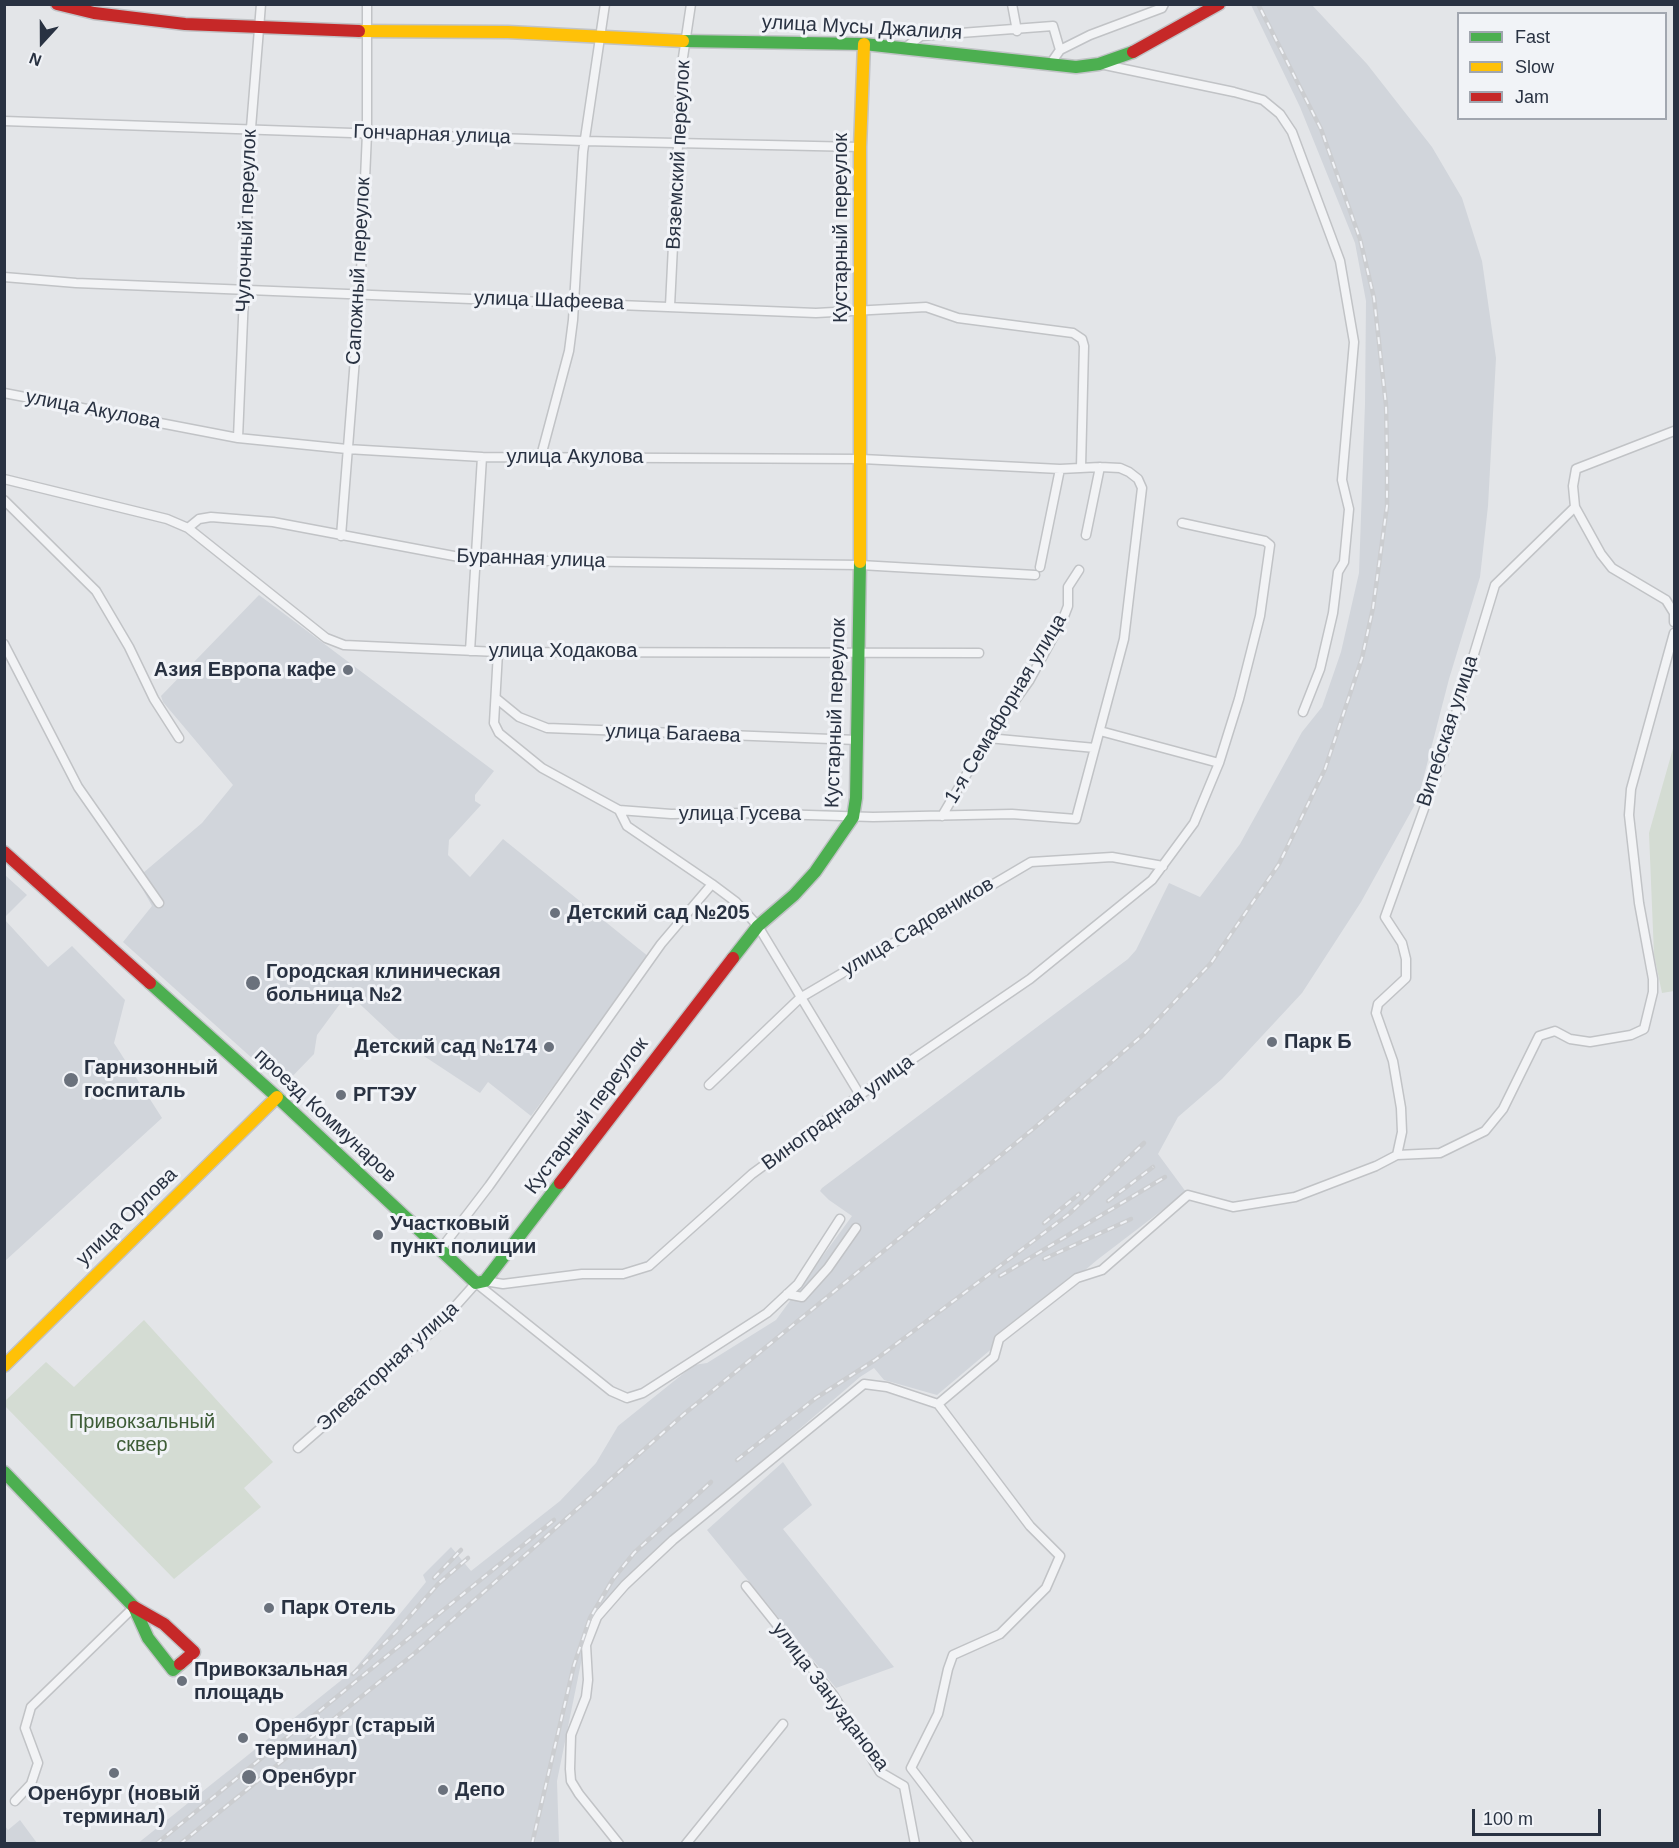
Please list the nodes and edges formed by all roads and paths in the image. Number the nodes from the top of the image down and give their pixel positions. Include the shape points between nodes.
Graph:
1 (57, 4) edge
2 (261, 4) edge
3 (367, 4) edge
4 (605, 4) edge
5 (691, 4) edge
6 (1012, 4) edge
7 (1164, 4) edge
8 (1219, 4) edge
9 (259, 28) junction
10 (368, 31) junction
11 (1017, 31) junction
12 (602, 38) junction
13 (687, 39) junction
14 (864, 44) junction
15 (906, 47) junction
16 (1060, 50) junction
17 (1051, 63) junction
18 (1099, 64) junction
19 (4, 122) edge
20 (251, 128) junction
21 (367, 133) junction
22 (584, 141) junction
23 (680, 142) junction
24 (860, 147) junction
25 (4, 277) edge
26 (244, 288) junction
27 (360, 295) junction
28 (574, 302) junction
29 (670, 306) junction
30 (861, 309) junction
31 (4, 393) edge
32 (1674, 431) edge
33 (238, 438) junction
34 (347, 449) junction
35 (541, 456) junction
36 (482, 457) junction
37 (862, 459) junction
38 (1100, 467) junction
39 (1081, 468) junction
40 (1060, 469) junction
41 (4, 479) edge
42 (4, 500) edge
43 (1575, 507) junction
44 (1182, 523) dead end
45 (188, 528) junction
46 (1086, 535) dead end
47 (341, 536) junction
48 (475, 560) junction
49 (860, 565) junction
50 (1079, 570) dead end
51 (1674, 622) edge
52 (1674, 633) edge
53 (4, 644) edge
54 (470, 651) junction
55 (858, 651) junction
56 (498, 652) junction
57 (979, 653) dead end
58 (497, 699) junction
59 (1303, 712) dead end
60 (1100, 731) junction
61 (179, 738) dead end
62 (988, 738) junction
63 (857, 740) junction
64 (1095, 748) junction
65 (1219, 763) junction
66 (619, 810) junction
67 (942, 816) junction
68 (853, 817) junction
69 (4, 852) edge
70 (1163, 866) junction
71 (712, 884) junction
72 (159, 903) dead end
73 (758, 926) junction
74 (800, 998) junction
75 (709, 1085) dead end
76 (860, 1095) junction
77 (277, 1098) junction
78 (1397, 1155) junction
79 (840, 1219) dead end
80 (856, 1228) dead end
81 (440, 1250) junction
82 (481, 1282) junction
83 (787, 1294) junction
84 (4, 1366) edge
85 (938, 1404) junction
86 (298, 1448) dead end
87 (4, 1472) edge
88 (746, 1586) dead end
89 (134, 1607) junction
90 (783, 1724) dead end
91 (911, 1767) junction
92 (904, 1786) junction
93 (15, 1800) dead end
94 (619, 1844) edge
95 (686, 1844) edge
96 (915, 1844) edge
97 (969, 1844) edge

1 - 9 street, улица Мусы Джалиля via 143,19
2 - 9 street, Чулочный переулок
3 - 10 street, Сапожный переулок
4 - 12 street
5 - 13 street, Вяземский переулок
6 - 11 street
7 - 16 street
8 - 18 street, улица Мусы Джалиля via 1145,47
9 - 10 street, улица Мусы Джалиля
9 - 20 street, Чулочный переулок
10 - 12 street, улица Мусы Джалиля via 508,32
10 - 21 street, Сапожный переулок
11 - 15 street via 921,36
11 - 16 street via 1053,26
12 - 13 street, улица Мусы Джалиля
12 - 22 street
13 - 14 street, улица Мусы Джалиля
13 - 23 street, Вяземский переулок via 682,64
14 - 15 street, улица Мусы Джалиля
14 - 24 street, Кустарный переулок
15 - 17 street, улица Мусы Джалиля
16 - 17 street
17 - 18 street, улица Мусы Джалиля via 1076,67
18 - 59 street via 1263,100 1280,114 1292,132 1340,261 1354,342 1342,480 1349,508 1344,562 1338,572 1333,613 1320,669
19 - 20 street, Гончарная улица
20 - 21 street, Гончарная улица
20 - 26 street, Чулочный переулок
21 - 22 street, Гончарная улица
21 - 27 street, Сапожный переулок
22 - 23 street, Гончарная улица
22 - 28 street
23 - 24 street, Гончарная улица
23 - 29 street, Вяземский переулок
24 - 30 street, Кустарный переулок
25 - 26 street, улица Шафеева
26 - 27 street, улица Шафеева
26 - 33 street, Чулочный переулок
27 - 28 street, улица Шафеева
27 - 34 street, Сапожный переулок
28 - 29 street, улица Шафеева
28 - 35 street via 569,351
29 - 30 street, улица Шафеева via 816,313
30 - 37 street, Кустарный переулок
30 - 39 street, улица Шафеева via 926,307 958,318 1073,333 1082,339
31 - 33 street, улица Акулова
32 - 43 street via 1576,469
33 - 34 street, улица Акулова
34 - 36 street, улица Акулова
34 - 47 street, Сапожный переулок
35 - 36 street, улица Акулова
35 - 37 street, улица Акулова
36 - 48 street
37 - 40 street, улица Акулова
37 - 49 street, Кустарный переулок
38 - 39 street, улица Акулова
38 - 46 street
38 - 60 street, улица Акулова via 1129,472 1142,488 1124,639
39 - 40 street, улица Акулова
40 - 49 street, Буранная улица via 1038,571
41 - 45 street via 167,519
42 - 61 street via 96,591
43 - 51 street via 1612,568 1666,600 1674,613
43 - 78 street, Витебская улица via 1495,585 1443,756 1384,917 1402,943 1406,959 1406,978 1378,1004 1376,1013 1394,1061 1401,1108 1402,1138
44 - 65 street, Виноградная улица via 1270,545 1260,616
45 - 47 street, Буранная улица via 199,519 211,517 273,522
45 - 54 street, улица Ходакова via 326,638 344,645
47 - 48 street, Буранная улица
48 - 49 street, Буранная улица
48 - 54 street
49 - 55 street, Кустарный переулок
50 - 62 street, 1-я Семафорная улица via 1068,587 1063,619 1029,681
52 - 78 street via 1631,789 1629,815 1653,979 1644,1029 1590,1042 1570,1039 1555,1031 1539,1036 1503,1109 1485,1131 1440,1152
53 - 72 street via 78,787
54 - 56 street, улица Ходакова
55 - 56 street, улица Ходакова
55 - 57 street, улица Ходакова
55 - 63 street, Кустарный переулок
56 - 58 street, улица Гусева
58 - 63 street, улица Багаева via 519,717 547,728
58 - 66 street, улица Гусева via 494,723 499,733 542,768
60 - 64 street
60 - 65 street
62 - 64 street
62 - 67 street, 1-я Семафорная улица
63 - 68 street, Кустарный переулок
64 - 67 street, улица Гусева via 1076,819 1012,814
65 - 70 street, Виноградная улица via 1194,823
66 - 68 street, улица Гусева
66 - 71 street via 627,826
67 - 68 street, улица Гусева
68 - 73 street, Кустарный переулок via 815,872
69 - 77 street, проезд Коммунаров
70 - 74 street, улица Садовников via 1112,857 1031,862
70 - 76 street, Виноградная улица via 1152,880 1030,979
71 - 73 street
71 - 81 street via 683,914
73 - 74 street
73 - 82 street, Кустарный переулок
74 - 75 street, улица Садовников
74 - 76 street
76 - 82 street, Виноградная улица via 752,1174 649,1266 623,1274 503,1284
77 - 81 street, проезд Коммунаров
77 - 84 street, улица Орлова
78 - 85 street via 1295,1197 1233,1207 1188,1195 1102,1270 1077,1278 999,1339 994,1357
79 - 83 street via 798,1284
80 - 83 street via 802,1297
81 - 82 street, проезд Коммунаров
82 - 83 street, проезд Коммунаров via 596,1381 627,1398 643,1393 767,1313
82 - 86 street, Элеваторная улица via 435,1329
85 - 91 street via 1030,1526 1060,1556 1046,1588 1000,1634 953,1655 938,1714
85 - 94 street via 887,1387 864,1384 673,1540 597,1617 586,1645 586,1697 571,1735 571,1781
87 - 89 street
88 - 92 street, улица Занузданова via 834,1696 880,1772
89 - 89 street via 148,1638 173,1670 194,1652 164,1624
89 - 93 street via 31,1707 25,1728 38,1763 31,1784
90 - 95 street
91 - 92 street
91 - 97 street
92 - 96 street, улица Занузданова

